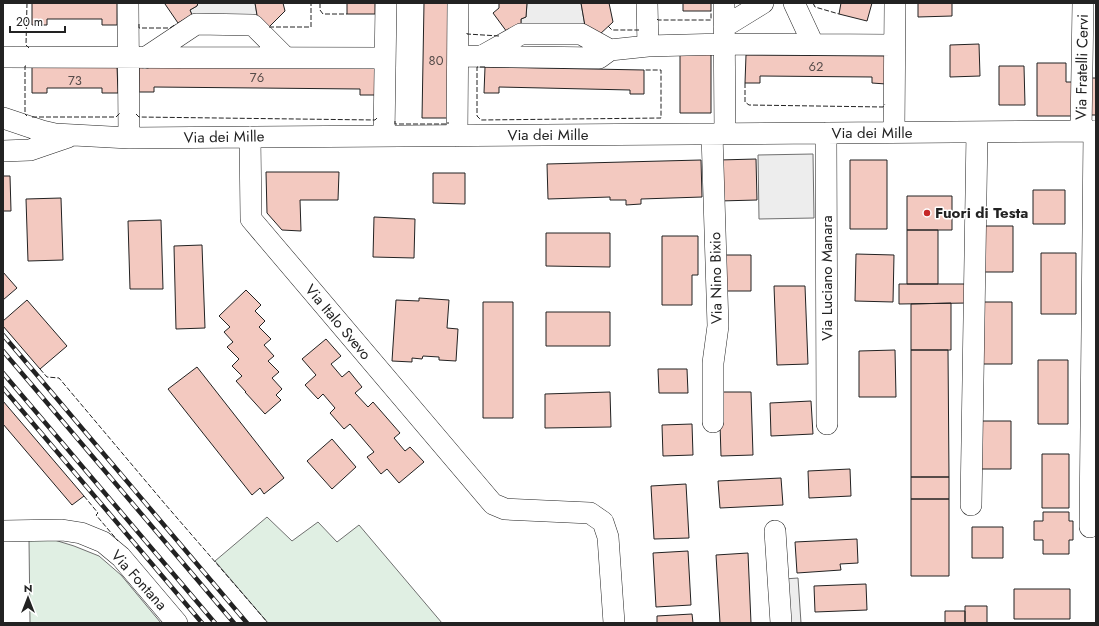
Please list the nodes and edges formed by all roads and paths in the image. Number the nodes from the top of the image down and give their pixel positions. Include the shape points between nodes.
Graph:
1 (128, 3) edge
2 (386, 3) edge
3 (458, 3) edge
4 (647, 3) edge
5 (724, 3) edge
6 (763, 3) edge
7 (794, 3) edge
8 (895, 3) edge
9 (1083, 3) edge
10 (724, 36) junction
11 (813, 44) junction
12 (894, 44) junction
13 (648, 46) junction
14 (458, 56) junction
15 (3, 57) edge
16 (137, 58) junction
17 (286, 58) junction
18 (385, 58) junction
19 (3, 118) edge
20 (1090, 131) edge
21 (894, 132) junction
22 (977, 132) junction
23 (826, 133) junction
24 (719, 134) junction
25 (73, 136) junction
26 (384, 136) junction
27 (457, 136) junction
28 (250, 137) junction
29 (128, 138) junction
30 (3, 151) edge
31 (713, 422) dead end
32 (827, 424) dead end
33 (971, 504) dead end
34 (1090, 527) dead end
35 (775, 531) dead end
36 (3, 532) edge
37 (177, 623) edge
38 (614, 623) edge
39 (781, 623) edge

1 - 16 street
2 - 18 street
3 - 14 street
4 - 13 street
5 - 10 street, Via Nino Bixio
6 - 10 street
7 - 11 street
8 - 12 street
9 - 20 street, Via Fratelli Cervi
10 - 11 street
10 - 13 street
10 - 24 street, Via Nino Bixio
11 - 12 street
12 - 21 street
13 - 14 street via 610,50 599,58
14 - 27 street
15 - 16 street
16 - 17 street
16 - 17 street via 196,24 253,25
16 - 29 street
17 - 18 street
18 - 26 street
19 - 25 street, Via dei Mille via 42,131
20 - 22 street, Via dei Mille
20 - 34 street, Via Fratelli Cervi
21 - 22 street, Via dei Mille
21 - 23 street, Via dei Mille
22 - 33 street
23 - 24 street, Via dei Mille
23 - 32 street, Via Luciano Manara
24 - 27 street, Via dei Mille
24 - 31 street, Via Nino Bixio via 718,326 713,363
25 - 29 street, Via dei Mille
25 - 30 street via 30,150
26 - 27 street, Via dei Mille
26 - 28 street, Via dei Mille
28 - 29 street, Via dei Mille
28 - 38 street, Via Italo Svevo via 251,219 493,504 505,509 590,513 603,522 608,537
35 - 39 street
36 - 37 street, Via Fontana via 62,530 81,533 103,542 121,557

